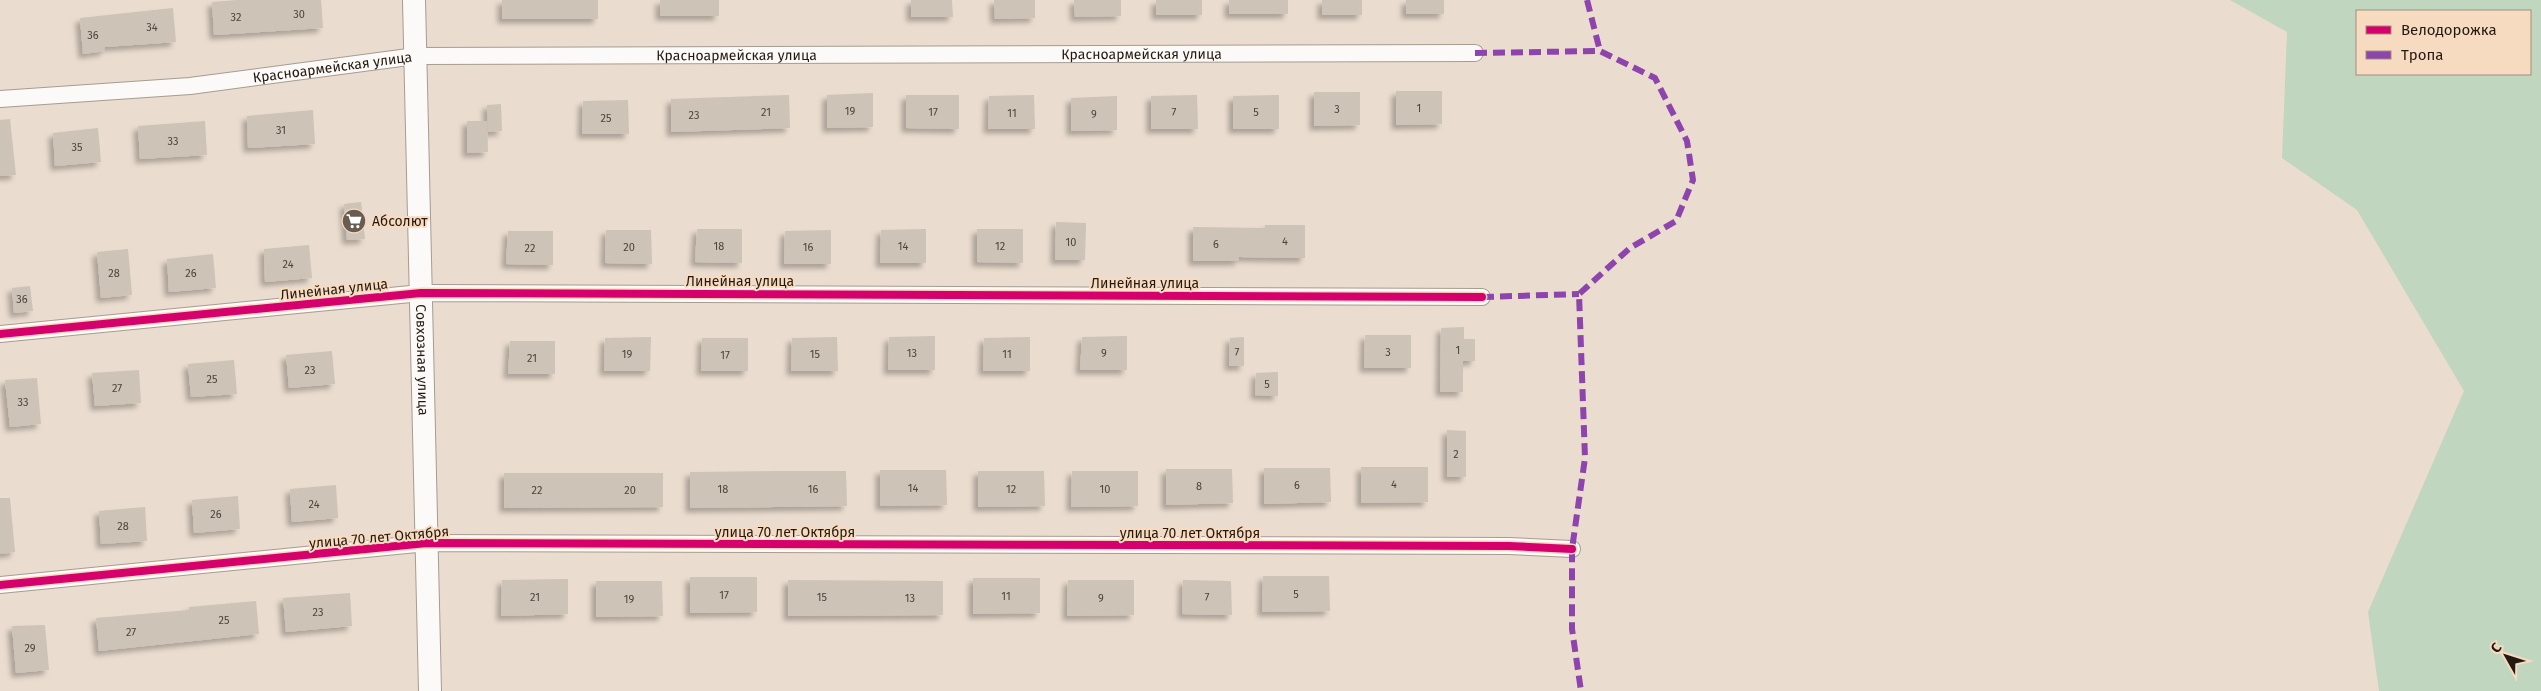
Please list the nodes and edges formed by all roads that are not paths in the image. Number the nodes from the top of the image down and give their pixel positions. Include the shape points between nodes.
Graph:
1 (414, 0) edge
2 (1475, 53) dead end
3 (416, 56) junction
4 (0, 99) edge
5 (421, 293) junction
6 (1482, 297) dead end
7 (0, 334) edge
8 (427, 543) junction
9 (1572, 549) dead end
10 (0, 586) edge
11 (430, 691) edge

1 - 3 street, Совхозная улица
2 - 3 street, Красноармейская улица
3 - 4 street, Красноармейская улица via 190,86
3 - 5 street, Совхозная улица
5 - 6 street, Линейная улица
5 - 7 street, Линейная улица
5 - 8 street, Совхозная улица
8 - 9 street, улица 70 лет Октября via 1509,546
8 - 10 street, улица 70 лет Октября
8 - 11 street, Совхозная улица

